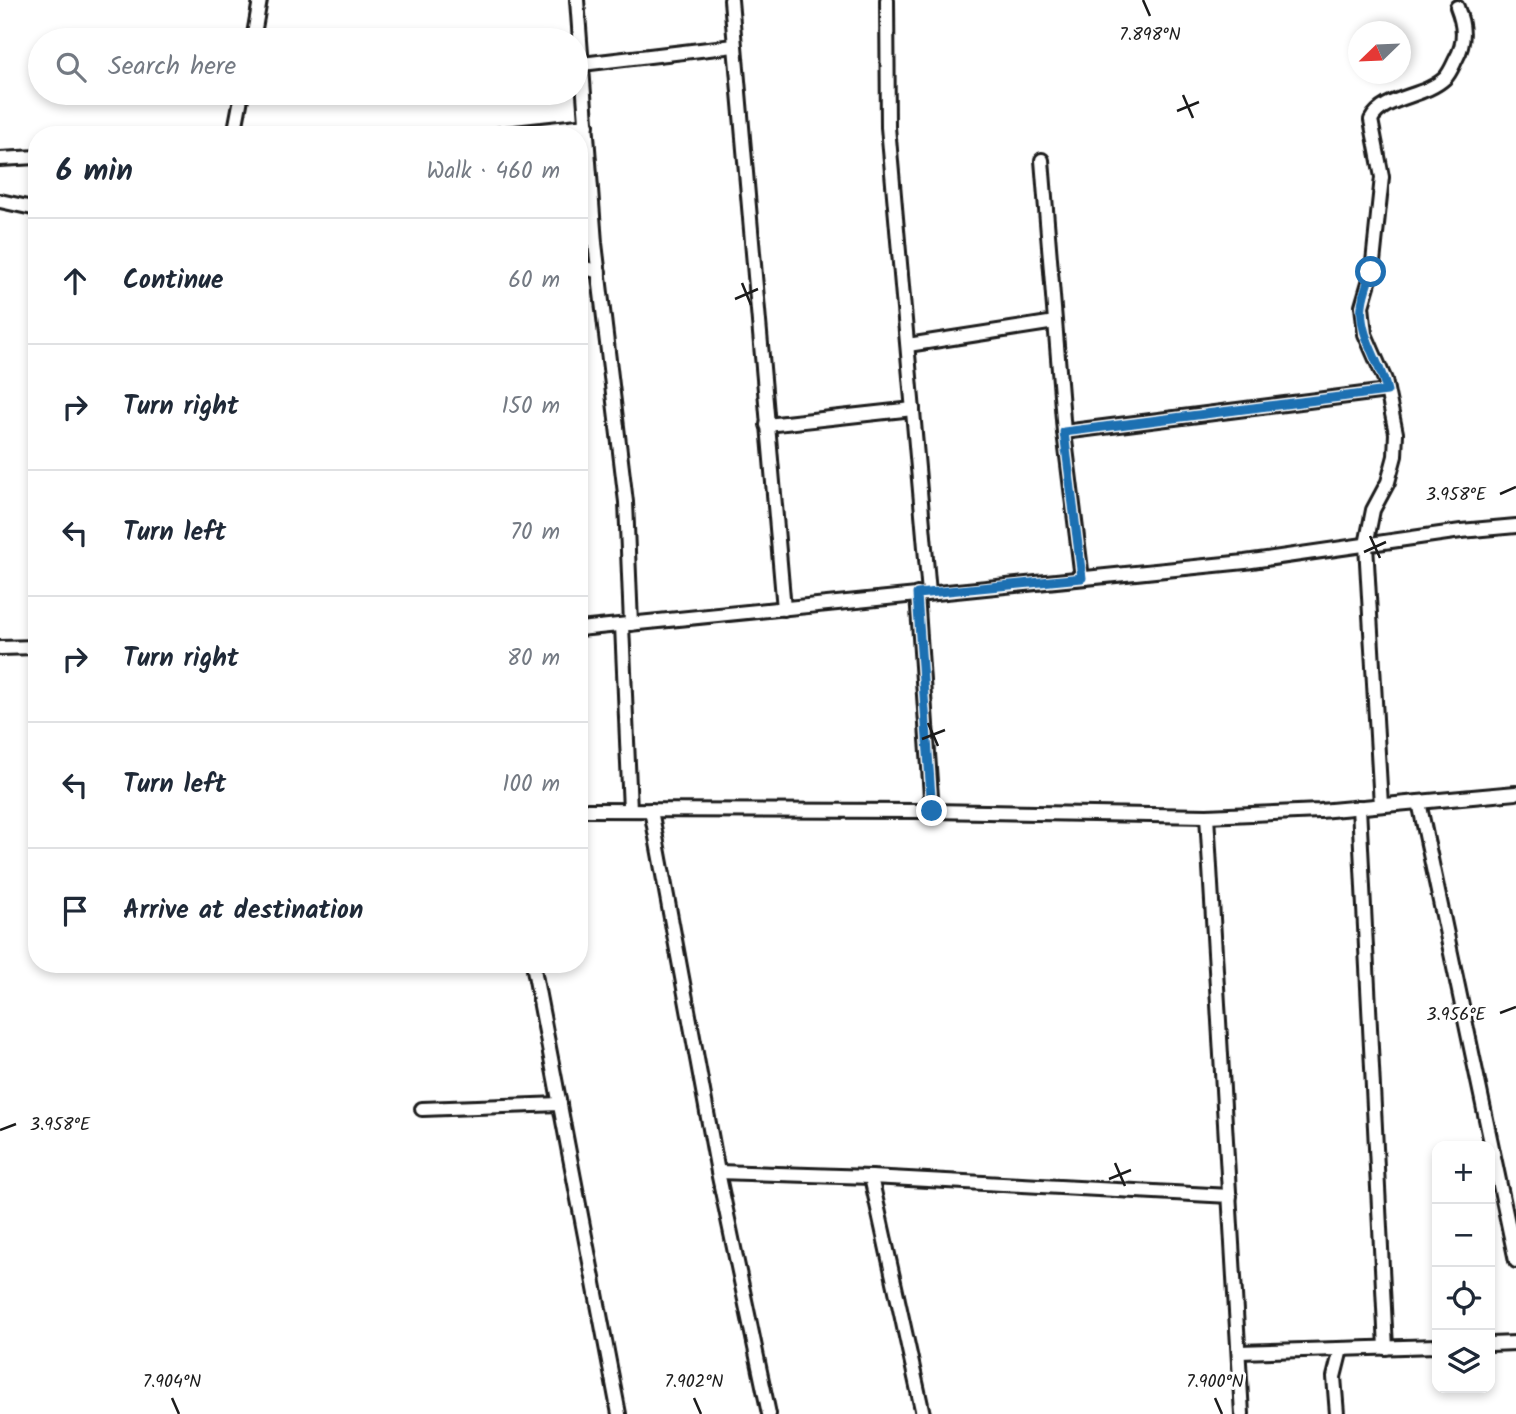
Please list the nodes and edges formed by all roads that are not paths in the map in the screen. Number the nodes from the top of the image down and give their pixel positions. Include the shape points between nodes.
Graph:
1 (248, 0) edge
2 (260, 0) edge
3 (577, 0) edge
4 (731, 0) edge
5 (887, 0) edge
6 (1457, 7) dead end
7 (257, 18) junction
8 (255, 28) edge
9 (579, 28) edge
10 (734, 46) junction
11 (588, 63) edge
12 (240, 105) edge
13 (585, 105) edge
14 (587, 125) joint
15 (236, 126) edge
16 (578, 126) edge
17 (588, 137) edge
18 (28, 157) edge
19 (0, 159) edge
20 (1042, 160) dead end
21 (0, 201) edge
22 (28, 207) edge
23 (588, 269) edge
24 (599, 272) junction
25 (1055, 322) junction
26 (908, 345) junction
27 (1387, 391) junction
28 (913, 409) junction
29 (767, 425) junction
30 (1064, 432) junction
31 (1516, 526) edge
32 (1366, 545) junction
33 (1082, 578) junction
34 (923, 593) junction
35 (784, 609) junction
36 (626, 625) junction
37 (588, 628) edge
38 (28, 647) edge
39 (0, 648) edge
40 (1516, 793) edge
41 (1419, 802) junction
42 (1381, 805) junction
43 (1359, 807) junction
44 (588, 810) edge
45 (630, 810) junction
46 (652, 810) junction
47 (932, 811) junction
48 (1207, 816) junction
49 (535, 973) edge
50 (560, 1104) junction
51 (422, 1109) dead end
52 (718, 1172) junction
53 (871, 1177) junction
54 (1230, 1196) junction
55 (1516, 1261) edge
56 (1516, 1343) edge
57 (1495, 1344) edge
58 (1432, 1346) edge
59 (1386, 1348) junction
60 (1341, 1349) junction
61 (1239, 1352) junction
62 (619, 1414) edge
63 (769, 1414) edge
64 (923, 1414) edge
65 (1242, 1414) edge
66 (1337, 1414) edge

1 - 7 street
2 - 7 street
3 - 9 street
4 - 10 street
5 - 26 street via 888,127
6 - 27 street via 1463,23 1462,48 1446,77 1425,92 1383,106 1371,120 1382,177 1371,272 1362,306 1365,334
7 - 8 street
10 - 11 street
10 - 29 street
12 - 15 street
13 - 14 street
14 - 16 street
17 - 24 street
18 - 19 street
20 - 25 street
21 - 22 street
23 - 24 street
24 - 36 street via 626,502
25 - 26 street
25 - 30 street
26 - 28 street
27 - 30 street
27 - 32 street via 1396,433 1395,456 1373,510
28 - 29 street
28 - 34 street
29 - 35 street
30 - 33 street
31 - 32 street
32 - 33 street
32 - 42 street
33 - 34 street
34 - 35 street
34 - 47 street
35 - 36 street
36 - 37 street
36 - 45 street
38 - 39 street
40 - 41 street
41 - 42 street
41 - 55 street
42 - 43 street
43 - 48 street
43 - 59 street
44 - 45 street
45 - 46 street
46 - 47 street
46 - 52 street
47 - 48 street
48 - 54 street
49 - 50 street
50 - 51 street
50 - 62 street
52 - 53 street
52 - 63 street
53 - 54 street
53 - 64 street
54 - 61 street
56 - 57 street
58 - 59 street
59 - 60 street
60 - 61 street
60 - 66 street via 1334,1377
61 - 65 street

